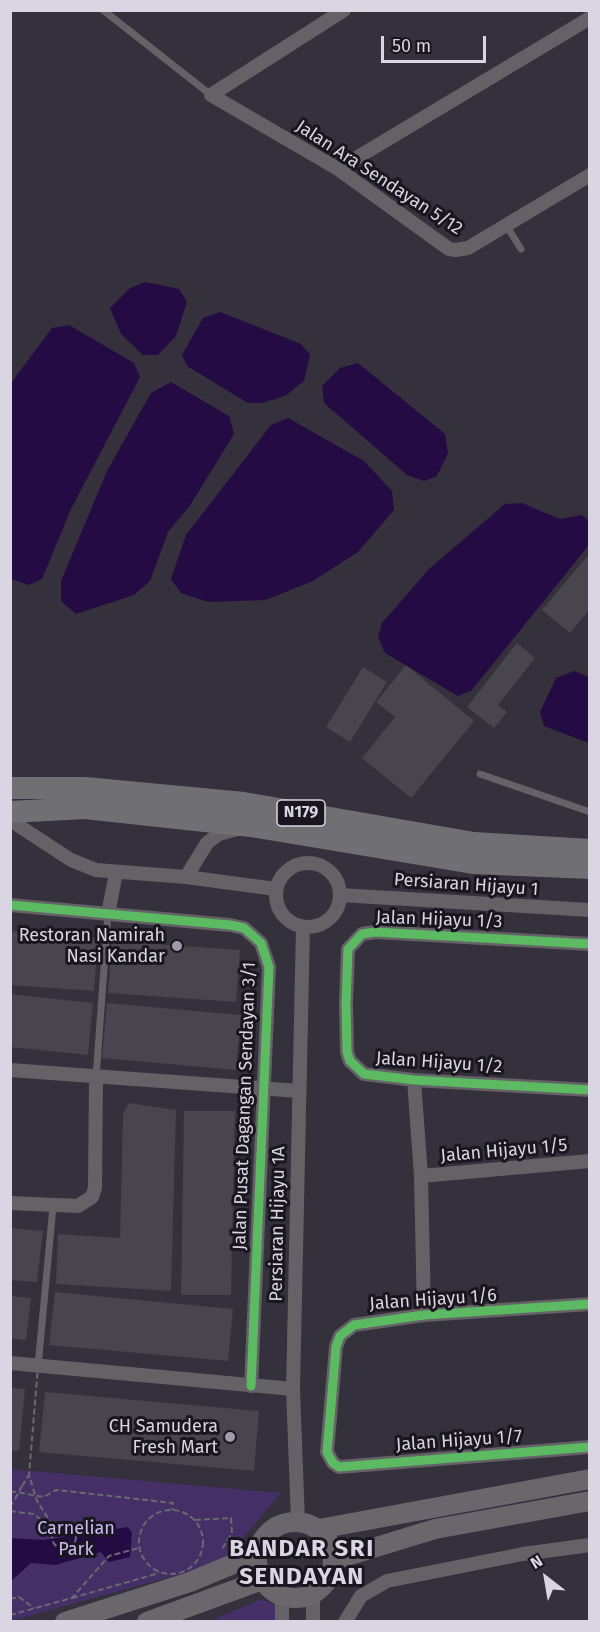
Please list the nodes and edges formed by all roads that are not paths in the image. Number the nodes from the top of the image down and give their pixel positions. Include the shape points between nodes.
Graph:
1 (103, 10) edge
2 (344, 10) edge
3 (590, 18) edge
4 (211, 95) junction
5 (338, 169) junction
6 (590, 175) edge
7 (506, 225) junction
8 (520, 249) dead end
9 (480, 774) dead end
10 (10, 788) edge
11 (10, 812) edge
12 (590, 812) edge
13 (10, 820) edge
14 (250, 826) junction
15 (590, 850) edge
16 (590, 868) edge
17 (116, 873) junction
18 (186, 877) junction
19 (276, 889) junction
20 (340, 895) junction
21 (10, 905) edge
22 (590, 910) edge
23 (108, 914) junction
24 (303, 927) junction
25 (590, 944) edge
26 (346, 1003) joint
27 (10, 1070) edge
28 (96, 1077) junction
29 (414, 1080) junction
30 (263, 1089) junction
31 (590, 1090) edge
32 (298, 1091) junction
33 (590, 1161) edge
34 (421, 1176) junction
35 (10, 1203) edge
36 (53, 1207) junction
37 (590, 1304) edge
38 (424, 1315) junction
39 (10, 1363) edge
40 (38, 1366) junction
41 (251, 1386) junction
42 (293, 1389) junction
43 (590, 1447) edge
44 (333, 1463) joint
45 (590, 1479) edge
46 (590, 1502) edge
47 (298, 1521) junction
48 (319, 1529) junction
49 (590, 1545) edge
50 (257, 1554) junction
51 (334, 1560) junction
52 (262, 1580) junction
53 (313, 1594) junction
54 (282, 1596) junction
55 (65, 1622) edge
56 (147, 1622) edge
57 (282, 1622) edge
58 (313, 1622) edge
59 (345, 1622) edge

1 - 4 lane
2 - 4 street
3 - 5 street
4 - 5 street, Jalan Ara Sendayan 5/12
5 - 7 street, Jalan Ara Sendayan 5/12 via 449,249 468,248
6 - 7 street, Jalan Ara Sendayan 5/12
7 - 8 lane
9 - 12 lane
10 - 15 main road, N179 via 85,788 244,803 474,843
11 - 14 main road, N179 via 85,808
13 - 17 street via 71,860
14 - 16 main road, N179 via 473,863
14 - 18 street via 213,838
17 - 18 street
17 - 23 street
18 - 19 street
19 - 20 street via 286,871 315,864 333,874
19 - 24 street via 279,909 293,924
20 - 22 street, Persiaran Hijayu 1
20 - 24 street via 333,916 324,923
21 - 23 street, Jalan Pusat Dagangan Sendayan 3/1
23 - 28 lane
23 - 30 street, Jalan Pusat Dagangan Sendayan 3/1 via 231,925 243,928 261,943 269,967
24 - 32 street, Persiaran Hijayu 1A
25 - 26 street, Jalan Hijayu 1/3 via 362,934 348,949
26 - 29 street, Jalan Hijayu 1/2 via 347,1052 356,1069 364,1074
27 - 28 street
28 - 30 street
28 - 36 street via 95,1188 92,1197 78,1206
29 - 31 street, Jalan Hijayu 1/2
29 - 34 street
30 - 32 street
30 - 41 street, Jalan Pusat Dagangan Sendayan 3/1
32 - 42 street, Persiaran Hijayu 1A
33 - 34 street, Jalan Hijayu 1/5
34 - 38 street
35 - 36 street
36 - 40 lane
37 - 38 street, Jalan Hijayu 1/6
38 - 44 street, Jalan Hijayu 1/6 via 354,1324 339,1336 327,1452
39 - 40 street
40 - 41 street
41 - 42 street
42 - 47 street, Persiaran Hijayu 1A
43 - 44 street, Jalan Hijayu 1/7 via 339,1467
45 - 48 street
46 - 51 street via 435,1529
47 - 48 street
47 - 50 street via 276,1527 261,1543
48 - 51 street via 327,1538
49 - 59 street via 387,1581 361,1596
50 - 52 street
50 - 55 street via 190,1582
51 - 53 street via 328,1580
52 - 54 street
52 - 56 street
53 - 54 street
53 - 58 street
54 - 57 street

